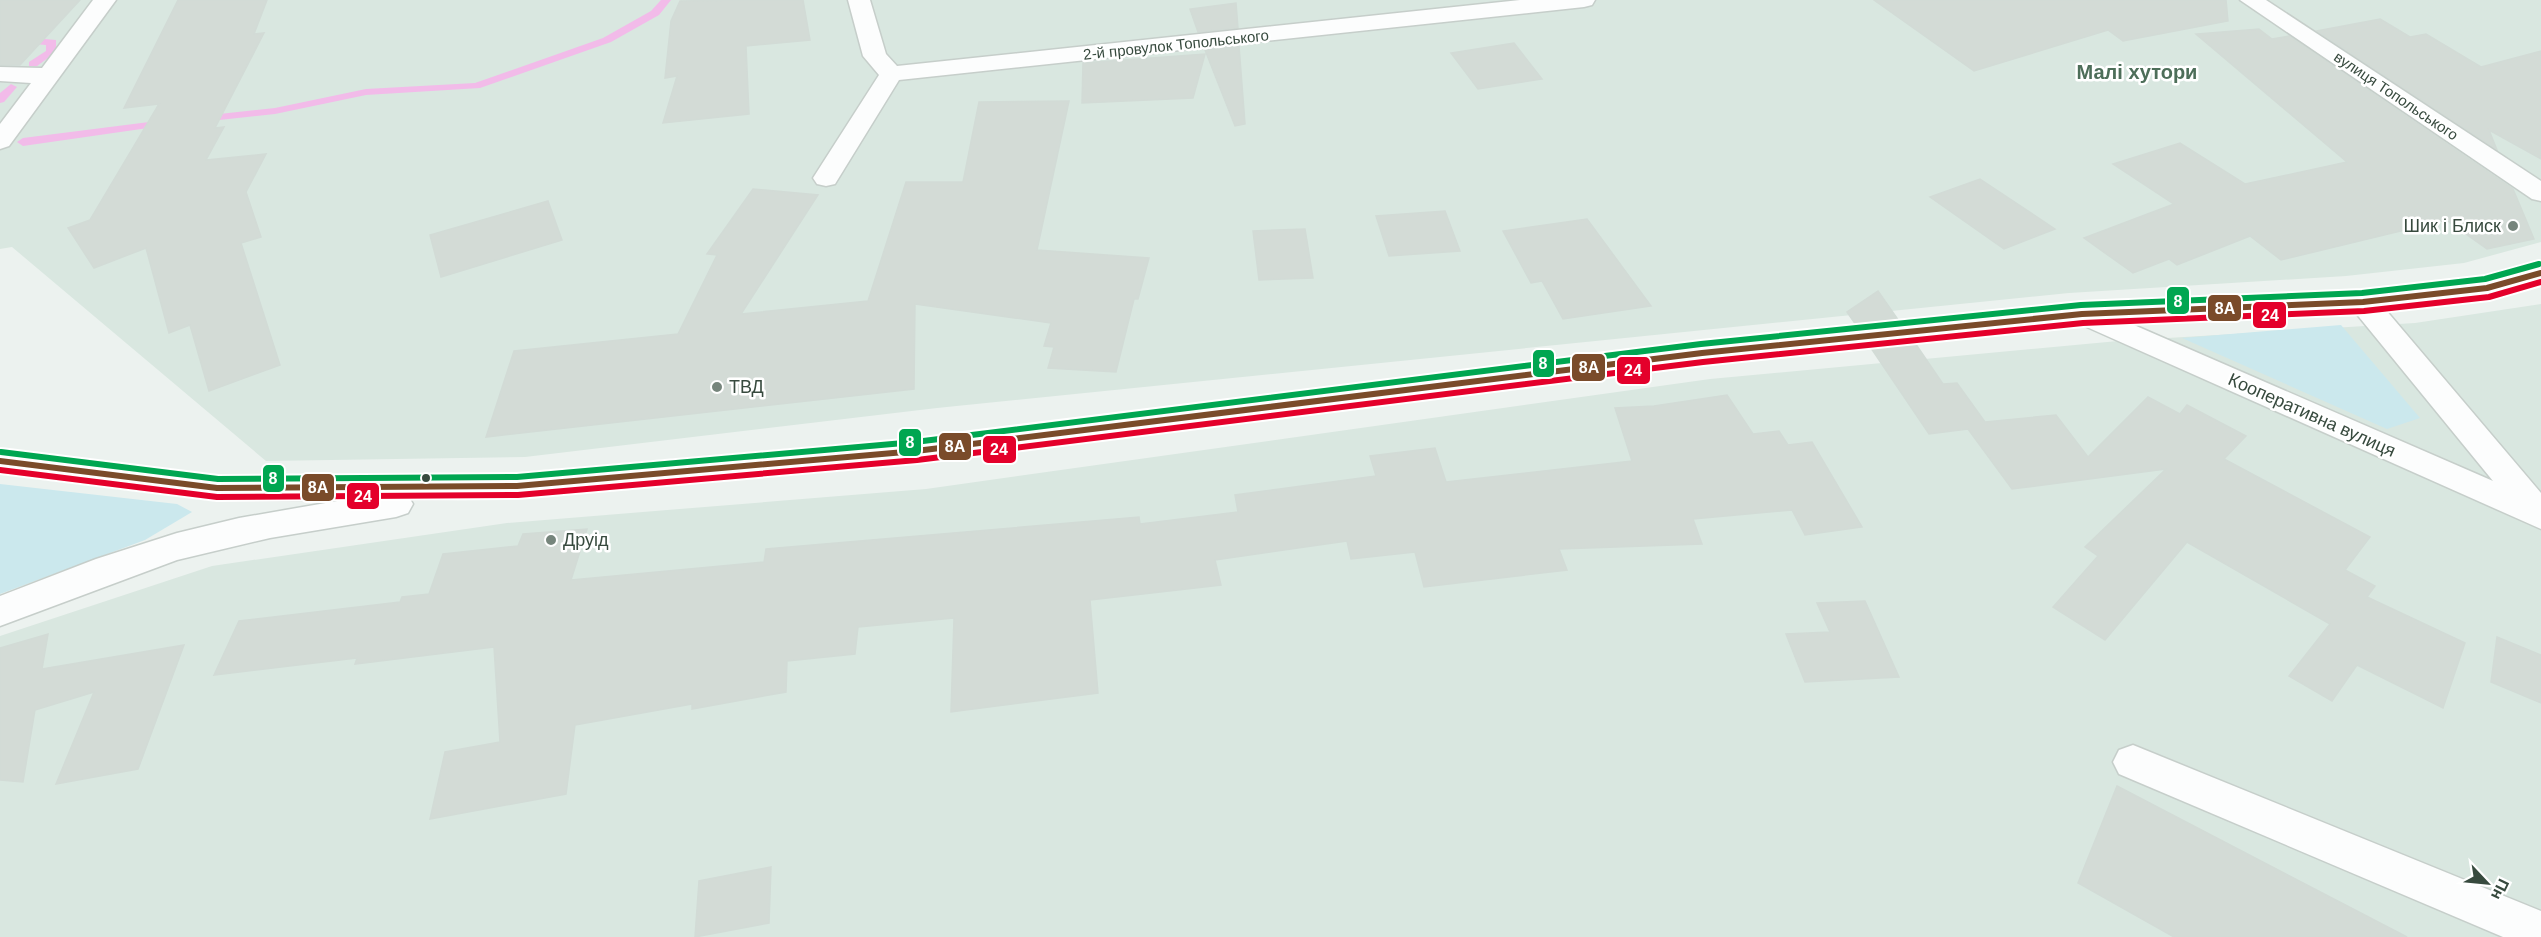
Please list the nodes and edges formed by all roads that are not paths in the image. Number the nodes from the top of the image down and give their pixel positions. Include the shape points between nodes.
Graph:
1 (105, 0) edge
2 (859, 0) edge
3 (1584, 0) edge
4 (2251, 0) edge
5 (0, 74) edge
6 (891, 74) junction
7 (49, 76) junction
8 (0, 141) edge
9 (826, 178) dead end
10 (2541, 193) edge
11 (2541, 273) edge
12 (2363, 302) junction
13 (2082, 314) junction
14 (0, 461) edge
15 (518, 486) junction
16 (2541, 516) edge
17 (0, 611) edge
18 (2133, 762) dead end
19 (2541, 932) edge

1 - 7 street
2 - 6 street via 875,56
3 - 6 street, 2-й провулок Топольського
4 - 10 street, вулиця Топольського
5 - 7 street
6 - 9 street
7 - 8 street
11 - 12 street via 2487,288
12 - 13 street
12 - 16 street
13 - 15 street via 1702,352 916,451
13 - 16 street, Кооперативна вулиця
14 - 15 street via 217,488
15 - 17 street via 229,533 145,556
18 - 19 street

